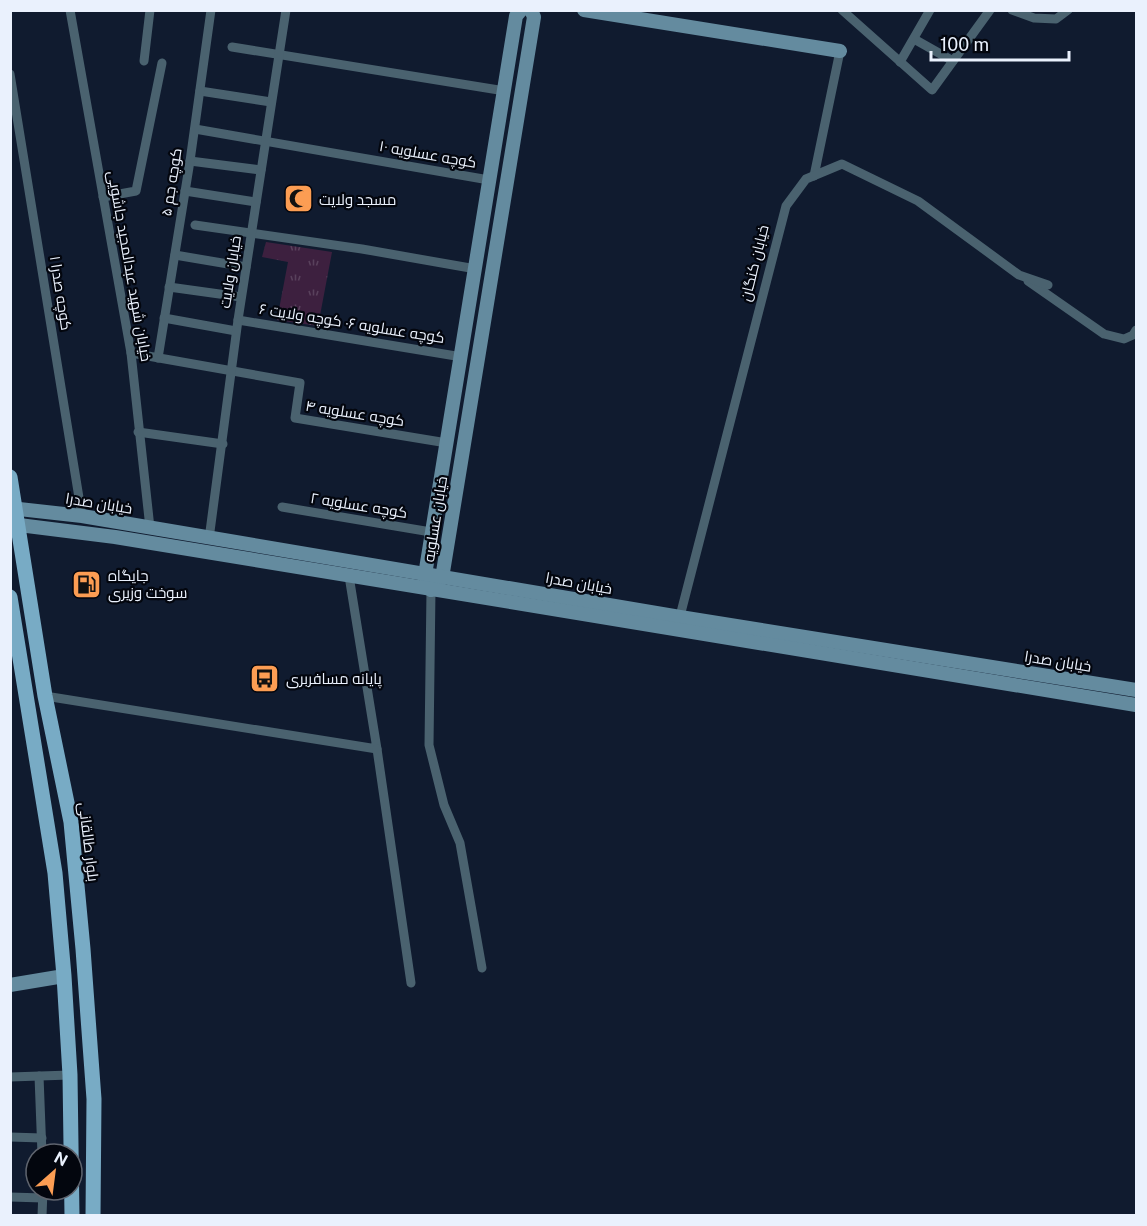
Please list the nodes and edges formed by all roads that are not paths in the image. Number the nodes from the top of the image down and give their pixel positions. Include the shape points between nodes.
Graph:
1 (70, 10) edge
2 (150, 10) edge
3 (211, 10) edge
4 (286, 10) edge
5 (521, 10) edge
6 (531, 10) edge
7 (584, 10) edge
8 (842, 10) edge
9 (930, 10) edge
10 (990, 10) edge
11 (1012, 10) edge
12 (1068, 10) edge
13 (658, 16) edge
14 (914, 39) junction
15 (232, 47) dead end
16 (840, 51) joint
17 (279, 54) junction
18 (144, 61) dead end
19 (953, 61) junction
20 (900, 62) junction
21 (162, 63) dead end
22 (10, 74) edge
23 (200, 91) junction
24 (505, 91) junction
25 (271, 102) junction
26 (195, 129) junction
27 (266, 140) junction
28 (190, 161) junction
29 (261, 170) junction
30 (814, 176) junction
31 (489, 180) junction
32 (185, 191) junction
33 (103, 197) junction
34 (256, 202) junction
35 (195, 225) dead end
36 (251, 233) junction
37 (175, 255) junction
38 (246, 267) junction
39 (476, 269) junction
40 (1019, 274) junction
41 (1048, 285) dead end
42 (169, 287) junction
43 (241, 297) junction
44 (164, 318) junction
45 (237, 320) junction
46 (1137, 330) edge
47 (236, 331) junction
48 (131, 353) junction
49 (462, 357) junction
50 (158, 358) junction
51 (232, 370) junction
52 (138, 432) junction
53 (447, 443) junction
54 (223, 444) junction
55 (10, 477) edge
56 (13, 507) edge
57 (282, 507) dead end
58 (82, 516) junction
59 (15, 525) edge
60 (150, 528) junction
61 (116, 530) junction
62 (431, 532) junction
63 (209, 539) junction
64 (255, 554) junction
65 (425, 575) junction
66 (349, 576) junction
67 (442, 578) junction
68 (431, 590) junction
69 (10, 597) edge
70 (678, 624) junction
71 (14, 631) edge
72 (890, 651) junction
73 (888, 665) junction
74 (1015, 671) junction
75 (1013, 686) junction
76 (1137, 690) edge
77 (45, 696) junction
78 (1137, 705) edge
79 (377, 749) junction
80 (482, 968) dead end
81 (64, 976) junction
82 (411, 983) dead end
83 (10, 985) edge
84 (70, 1075) junction
85 (39, 1076) junction
86 (10, 1077) edge
87 (10, 1137) edge
88 (42, 1137) junction
89 (42, 1142) edge
90 (72, 1215) edge
91 (93, 1215) edge

1 - 33 street, خیابان شهید عبدالمجید جاشویی
2 - 18 street
3 - 23 street, کوچه جم ۵
4 - 17 street, خیابان ولایت
5 - 24 street, خیابان عسلویه via 516,16
6 - 67 street, خیابان عسلویه via 534,17
7 - 13 street
8 - 20 street
9 - 14 street
10 - 19 street
11 - 12 street via 1034,18 1056,19
13 - 16 street
14 - 19 street
14 - 20 street
15 - 17 street
16 - 30 street
17 - 24 street
17 - 25 street, خیابان ولایت
19 - 20 street via 932,90
21 - 33 street via 136,191
22 - 58 street, کوچه صدرا ۱
23 - 25 street
23 - 26 street, کوچه جم ۵
24 - 31 street, خیابان عسلویه
25 - 27 street, خیابان ولایت
26 - 27 street, کوچه عسلویه ۱۰
26 - 28 street, کوچه جم ۵
27 - 29 street, خیابان ولایت
27 - 31 street, کوچه عسلویه ۱۰
28 - 29 street
28 - 32 street, کوچه جم ۵
29 - 34 street, خیابان ولایت
30 - 40 street, خیابان کنگان via 842,164 918,201
30 - 70 street, خیابان کنگان via 806,178 786,206
31 - 39 street, خیابان عسلویه
32 - 34 street
32 - 37 street, کوچه جم ۵
33 - 48 street, خیابان شهید عبدالمجید جاشویی
34 - 36 street, خیابان ولایت
35 - 36 street
36 - 38 street, خیابان ولایت
36 - 39 street
37 - 38 street
37 - 42 street, کوچه جم ۵
38 - 43 street, خیابان ولایت
39 - 49 street, خیابان عسلویه
40 - 41 street, خیابان کنگان
40 - 46 street via 1104,334 1124,339
42 - 43 street
42 - 44 street, کوچه جم ۵
43 - 45 street, خیابان ولایت
44 - 47 street
44 - 50 street, کوچه جم ۵
45 - 47 street, خیابان ولایت
45 - 49 street, کوچه عسلویه ۶- کوچه ولایت ۶
47 - 51 street, خیابان ولایت
48 - 50 street
48 - 52 street, خیابان شهید عبدالمجید جاشویی
49 - 53 street, خیابان عسلویه
50 - 51 street
51 - 53 street, کوچه عسلویه ۴ via 300,382 295,418
51 - 54 street, خیابان ولایت
52 - 54 street
52 - 60 street, خیابان شهید عبدالمجید جاشویی
53 - 62 street, خیابان عسلویه
54 - 63 street, خیابان ولایت
55 - 56 main road, بلوار طالقانی
56 - 58 street, خیابان صدرا
56 - 59 main road, بلوار طالقانی
57 - 62 street, کوچه عسلویه ۲
58 - 61 street, خیابان صدرا
59 - 61 street, خیابان صدرا
59 - 77 main road, بلوار طالقانی
60 - 61 street, خیابان صدرا
60 - 63 street, خیابان صدرا
61 - 64 street, خیابان صدرا
62 - 65 street, خیابان عسلویه
63 - 64 street, خیابان صدرا
64 - 65 street, خیابان صدرا
64 - 66 street, خیابان صدرا
65 - 67 street, خیابان صدرا
65 - 68 street, خیابان عسلویه
66 - 68 street, خیابان صدرا
66 - 79 street
67 - 68 street, خیابان عسلویه
67 - 70 street, خیابان صدرا
68 - 70 street, خیابان صدرا
68 - 80 street via 429,745 444,805 460,843
69 - 71 main road
70 - 72 street, خیابان صدرا
70 - 73 street, خیابان صدرا
71 - 81 main road via 55,873
72 - 73 street
72 - 74 street, خیابان صدرا
73 - 75 street, خیابان صدرا
74 - 75 street
74 - 76 street, خیابان صدرا
75 - 78 street, خیابان صدرا
77 - 79 street
77 - 91 main road, بلوار طالقانی via 71,822 83,949 94,1099
79 - 82 street
81 - 83 street
81 - 84 main road
84 - 85 street
84 - 90 main road
85 - 86 street
85 - 88 street
87 - 88 street
88 - 89 street

